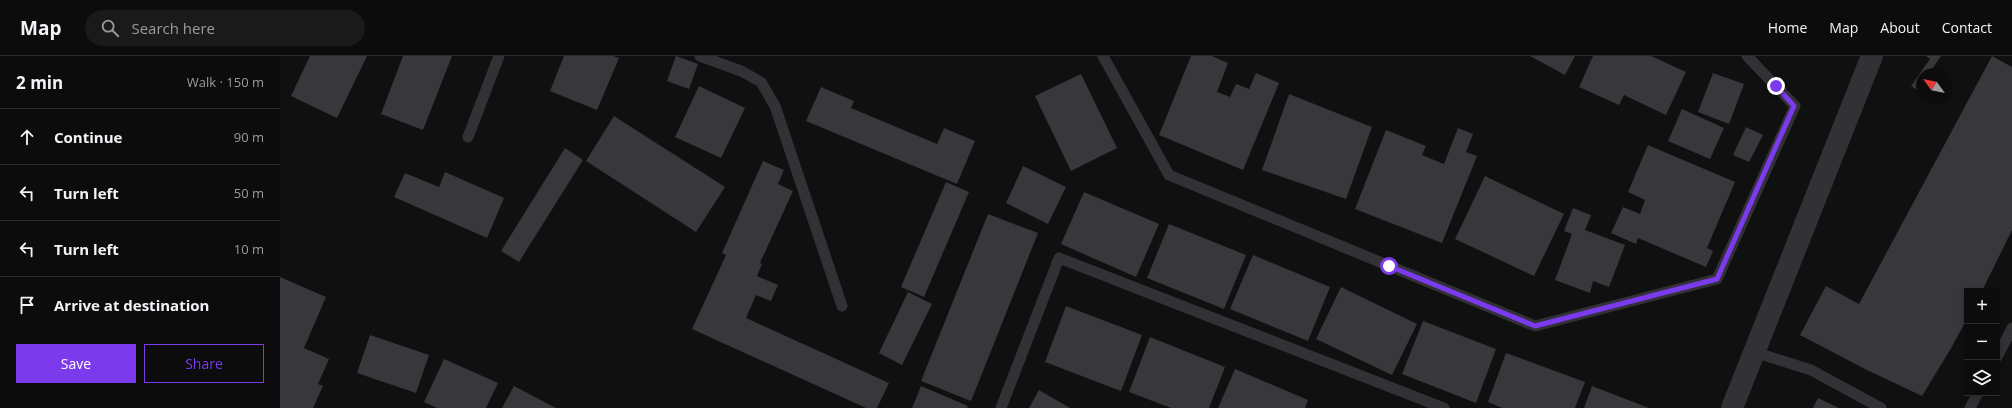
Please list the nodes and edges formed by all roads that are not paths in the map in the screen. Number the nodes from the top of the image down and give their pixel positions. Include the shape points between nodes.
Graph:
1 (498, 56) edge
2 (700, 56) edge
3 (1103, 56) edge
4 (1747, 56) edge
5 (1872, 56) edge
6 (468, 137) dead end
7 (842, 306) dead end
8 (2012, 328) edge
9 (2000, 351) edge
10 (1754, 352) junction
11 (1976, 396) edge
12 (1001, 408) edge
13 (1444, 408) edge
14 (1732, 408) edge
15 (1881, 408) edge
16 (1970, 408) edge

1 - 6 lane
2 - 7 lane via 741,71 761,82 775,106
3 - 4 lane via 1169,175 1535,326 1717,279 1794,106
5 - 10 street
8 - 9 lane
10 - 14 street
10 - 15 lane via 1811,370
11 - 16 lane
12 - 13 lane via 1059,258

